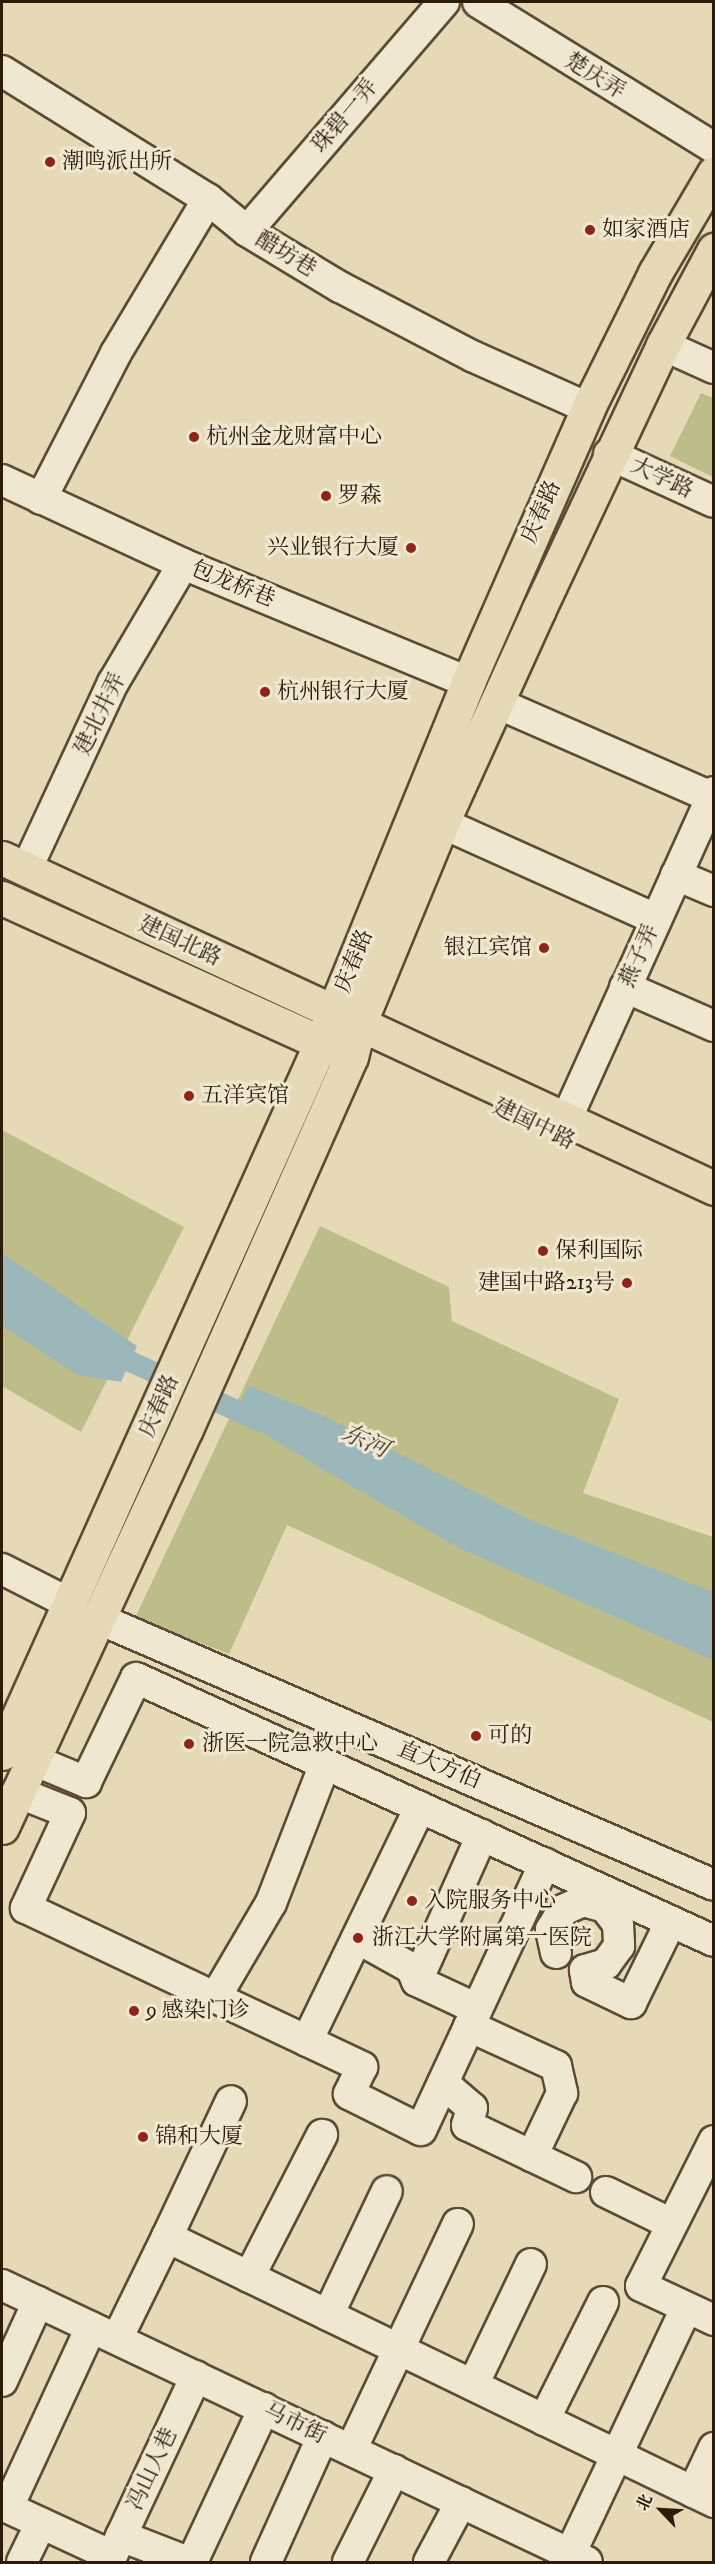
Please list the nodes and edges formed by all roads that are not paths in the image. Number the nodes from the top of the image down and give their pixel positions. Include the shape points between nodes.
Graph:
1 (444, 2) edge
2 (478, 2) edge
3 (2, 71) edge
4 (714, 148) edge
5 (714, 173) edge
6 (208, 199) junction
7 (247, 231) junction
8 (714, 250) edge
9 (663, 345) junction
10 (714, 368) edge
11 (588, 408) junction
12 (609, 454) junction
13 (2, 480) edge
14 (41, 499) junction
15 (714, 502) edge
16 (183, 564) junction
17 (468, 682) junction
18 (496, 703) junction
19 (712, 794) edge
20 (442, 823) junction
21 (14, 864) edge
22 (676, 875) junction
23 (714, 891) edge
24 (2, 898) edge
25 (656, 919) junction
26 (625, 987) junction
27 (347, 1017) junction
28 (714, 1026) edge
29 (321, 1043) junction
30 (351, 1057) junction
31 (565, 1122) junction
32 (714, 1188) edge
33 (714, 1211) edge
34 (2, 1569) edge
35 (67, 1602) junction
36 (98, 1618) junction
37 (110, 1704) dead end
38 (16, 1756) edge
39 (325, 1764) junction
40 (75, 1777) junction
41 (17, 1792) junction
42 (420, 1807) junction
43 (58, 1809) junction
44 (2, 1827) edge
45 (482, 1835) junction
46 (545, 1863) junction
47 (24, 1881) dead end
48 (714, 1885) edge
49 (598, 1896) junction
50 (525, 1905) junction
51 (555, 1919) junction
52 (671, 1921) junction
53 (357, 1938) junction
54 (714, 1941) edge
55 (556, 1953) dead end
56 (417, 1980) junction
57 (216, 1998) junction
58 (473, 2018) junction
59 (307, 2041) junction
60 (443, 2082) junction
61 (231, 2101) dead end
62 (322, 2135) dead end
63 (714, 2141) edge
64 (532, 2156) junction
65 (576, 2177) dead end
66 (387, 2191) dead end
67 (606, 2192) dead end
68 (458, 2224) dead end
69 (672, 2224) junction
70 (167, 2237) junction
71 (531, 2264) dead end
72 (249, 2277) junction
73 (2, 2285) edge
74 (38, 2302) junction
75 (603, 2302) dead end
76 (328, 2315) junction
77 (680, 2320) dead end
78 (714, 2320) edge
79 (104, 2333) junction
80 (398, 2349) junction
81 (196, 2376) junction
82 (2, 2381) edge
83 (473, 2385) junction
84 (264, 2408) junction
85 (544, 2420) junction
86 (322, 2436) junction
87 (714, 2448) edge
88 (351, 2450) junction
89 (617, 2455) junction
90 (394, 2470) junction
91 (3, 2492) edge
92 (703, 2497) edge
93 (461, 2502) junction
94 (41, 2523) junction
95 (114, 2552) edge
96 (579, 2558) edge
97 (22, 2562) edge
98 (190, 2562) edge
99 (266, 2562) edge
100 (348, 2562) edge
101 (429, 2562) edge

1 - 7 street, 珠碧一弄
2 - 4 street, 楚庆弄
3 - 6 street, 醋坊巷
5 - 11 main road, 庆春路 via 655,273
6 - 7 street, 醋坊巷
6 - 14 street via 116,353
7 - 11 street, 醋坊巷 via 340,287 472,356
8 - 9 main road, 庆春路
9 - 10 street
9 - 12 main road, 庆春路
11 - 17 main road, 庆春路
12 - 15 street, 大学路
12 - 18 main road, 庆春路
13 - 14 street, 包龙桥巷
14 - 16 street, 包龙桥巷
16 - 17 street, 包龙桥巷
16 - 21 street, 建北井弄
17 - 27 main road, 庆春路
18 - 19 street
18 - 20 main road, 庆春路
19 - 22 street, 燕子弄
20 - 25 street
20 - 27 main road, 庆春路
21 - 27 main road, 建国北路
22 - 23 street
22 - 25 street, 燕子弄
24 - 29 main road, 建国北路
25 - 26 street, 燕子弄
26 - 28 street
26 - 31 street, 燕子弄
27 - 29 main road, 庆春路
27 - 30 main road, 庆春路
27 - 31 main road, 建国中路
29 - 30 main road, 建国北路
29 - 35 main road, 庆春路 via 157,1413
30 - 33 main road, 建国中路 via 378,1052
30 - 36 main road, 庆春路
31 - 32 main road, 建国中路
34 - 35 street
35 - 38 main road, 庆春路
36 - 38 main road, 庆春路
36 - 48 street, 直大方伯
37 - 40 street
38 - 40 street
38 - 41 main road, 庆春路
39 - 40 street via 136,1678 86,1782
39 - 42 street
39 - 57 street via 271,1903
41 - 43 street
41 - 44 main road, 庆春路
42 - 45 street
42 - 53 street
43 - 47 street
43 - 57 street via 70,1814 26,1908
45 - 46 street
45 - 56 street
46 - 49 street
46 - 50 street
49 - 51 street via 572,1904
49 - 52 street
49 - 52 street via 613,1915 620,1935 619,1946 606,1964 585,1970 587,1982 631,2003
50 - 51 street
50 - 58 street
51 - 55 street via 552,1942
52 - 54 street
53 - 56 street via 411,1968
53 - 59 street
56 - 58 street
57 - 59 street
58 - 60 street
58 - 64 street via 556,2066 562,2093
59 - 60 street via 362,2067 349,2094 422,2130
60 - 64 street via 472,2108 467,2125
61 - 70 street
62 - 72 street
63 - 69 street
64 - 65 street
66 - 76 street
67 - 69 street
68 - 80 street
69 - 78 street via 641,2286
70 - 72 street
70 - 79 street
71 - 83 street
72 - 76 street
73 - 74 street, 马市街
74 - 79 street, 马市街
74 - 82 street
75 - 85 street
76 - 80 street
77 - 89 street
79 - 81 street, 马市街
79 - 91 street
80 - 83 street
80 - 88 street
81 - 84 street, 马市街
81 - 95 street, 冯山人巷
83 - 85 street
84 - 86 street, 马市街
84 - 98 street
85 - 89 street
86 - 88 street, 马市街
86 - 99 street
87 - 92 street
88 - 90 street, 马市街
89 - 92 street
89 - 96 street
90 - 93 street, 马市街
90 - 100 street
91 - 94 street
93 - 96 street, 马市街
93 - 101 street
94 - 95 street
94 - 97 street
95 - 98 street

